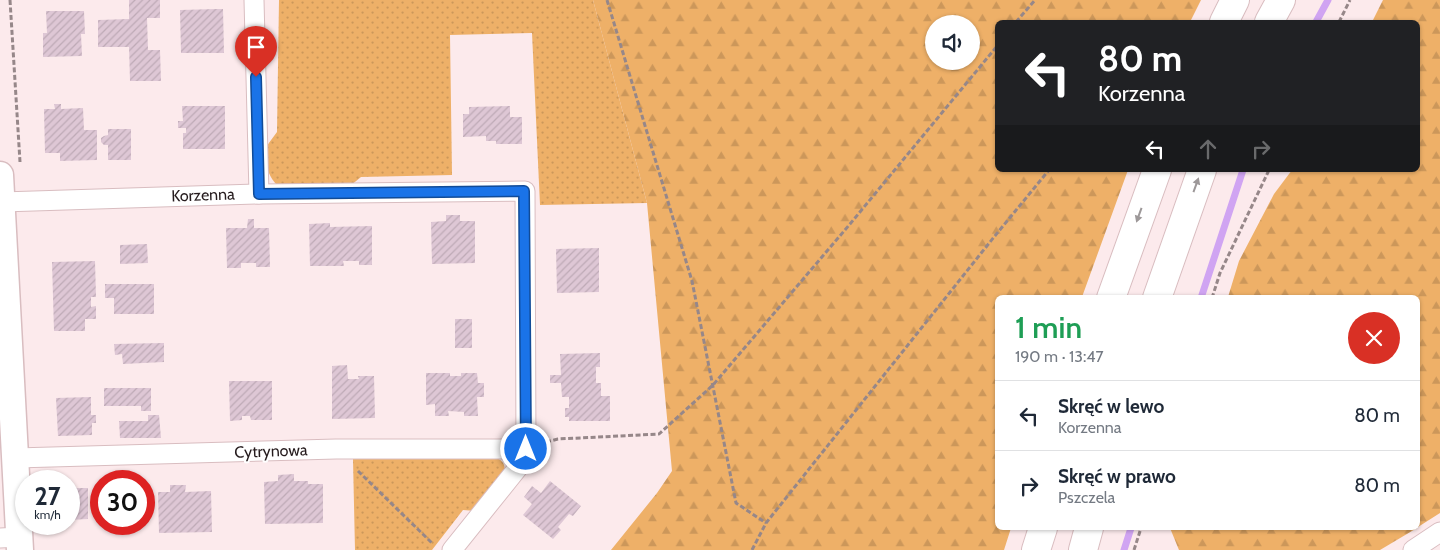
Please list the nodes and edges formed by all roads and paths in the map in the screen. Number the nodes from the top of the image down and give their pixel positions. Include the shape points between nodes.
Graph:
1 (254, 0) edge
2 (608, 0) edge
3 (1035, 0) edge
4 (1235, 0) edge
5 (1281, 0) edge
6 (1350, 0) edge
7 (1018, 20) edge
8 (1225, 20) edge
9 (1270, 20) edge
10 (1340, 20) edge
11 (995, 49) edge
12 (1047, 172) edge
13 (1155, 172) edge
14 (1201, 172) edge
15 (1268, 172) edge
16 (0, 175) edge
17 (259, 194) junction
18 (2, 202) junction
19 (1111, 295) edge
20 (1158, 295) edge
21 (1213, 295) edge
22 (713, 385) junction
23 (336, 449) junction
24 (526, 449) junction
25 (16, 458) junction
26 (766, 523) junction
27 (1042, 530) edge
28 (1088, 530) edge
29 (1140, 530) edge
30 (1440, 532) edge
31 (13, 541) edge
32 (433, 543) dead end
33 (452, 550) edge
34 (752, 550) edge
35 (1036, 550) edge
36 (1083, 550) edge
37 (1134, 550) edge
38 (1413, 550) edge

1 - 17 street
2 - 22 path via 692,281
3 - 7 path
4 - 8 main road
5 - 9 main road
6 - 10 path
11 - 22 path
12 - 26 path
13 -> 19 main road
20 -> 14 main road
15 - 21 path via 1220,273
16 - 18 street
17 - 18 street, Korzenna
17 - 24 street, Korzenna via 524,191
18 - 25 street
22 - 24 path via 659,434 558,439
22 - 26 path via 736,503
23 - 24 street, Cytrynowa
23 - 25 street, Cytrynowa
23 - 32 path
24 - 33 street via 517,469
25 - 31 street
26 - 34 path
27 - 35 main road
28 - 36 main road
29 - 37 path
30 - 38 street

